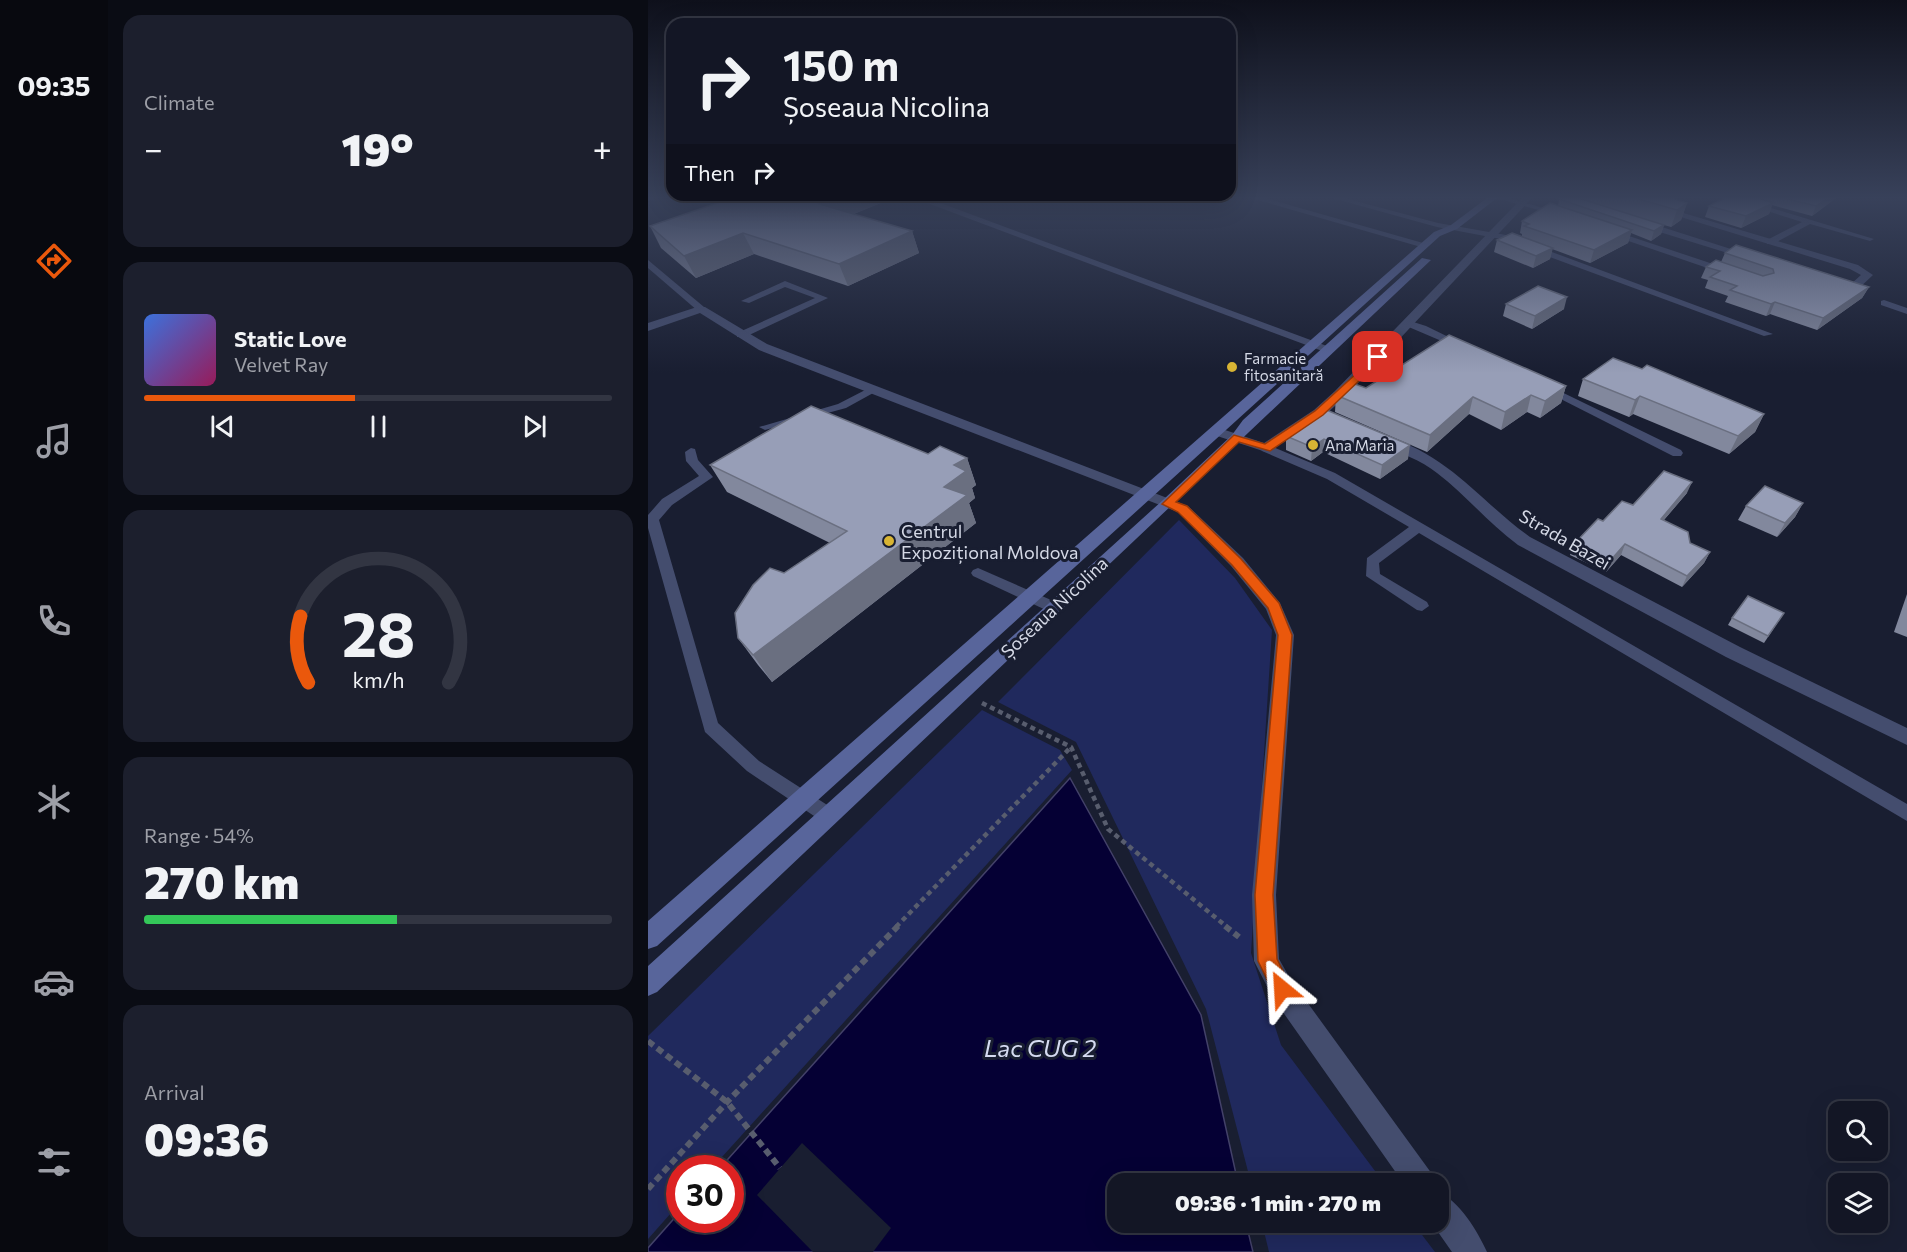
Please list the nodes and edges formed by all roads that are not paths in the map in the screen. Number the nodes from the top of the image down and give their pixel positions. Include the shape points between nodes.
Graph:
1 (1076, 256) edge
2 (1411, 256) edge
3 (1430, 256) edge
4 (1472, 256) edge
5 (1553, 256) edge
6 (1682, 256) edge
7 (1748, 256) edge
8 (1781, 256) edge
9 (1819, 256) edge
10 (1777, 259) edge
11 (1760, 260) edge
12 (648, 262) edge
13 (1740, 276) edge
14 (1827, 281) edge
15 (746, 301) dead end
16 (1884, 303) dead end
17 (701, 309) junction
18 (1907, 311) edge
19 (1407, 323) junction
20 (648, 327) edge
21 (1768, 334) dead end
22 (741, 335) junction
23 (1312, 344) junction
24 (1329, 349) junction
25 (1476, 354) edge
26 (1530, 379) edge
27 (871, 390) junction
28 (1319, 413) junction
29 (1336, 420) edge
30 (765, 427) dead end
31 (1216, 431) junction
32 (1376, 437) edge
33 (1237, 438) junction
34 (1266, 448) junction
35 (691, 452) dead end
36 (1677, 453) dead end
37 (1143, 494) junction
38 (1167, 504) junction
39 (1418, 527) junction
40 (978, 573) dead end
41 (1030, 597) junction
42 (1422, 606) dead end
43 (1053, 607) junction
44 (1907, 737) edge
45 (804, 799) junction
46 (1907, 813) edge
47 (829, 816) junction
48 (648, 937) edge
49 (648, 983) edge
50 (1414, 1173) edge
51 (1449, 1222) edge
52 (1471, 1252) edge

1 - 23 street
2 - 23 main road, Șoseaua Nicolina
3 - 24 main road, Șoseaua Nicolina
4 - 19 street
5 - 21 lane
6 - 13 lane
7 - 11 street
8 - 10 street
9 - 14 street via 1868,275 1853,288
12 - 17 lane
15 - 22 lane via 785,284 823,298
16 - 18 lane
17 - 20 street
17 - 22 street
19 - 25 lane
19 - 28 street via 1378,357
22 - 27 street
23 - 24 street
23 - 31 main road, Șoseaua Nicolina
24 - 33 main road, Șoseaua Nicolina via 1248,423
26 - 36 lane
27 - 30 lane via 842,406
27 - 37 street
28 - 29 street
28 - 34 street
31 - 33 street
31 - 37 main road, Șoseaua Nicolina
32 - 44 street, Strada Bazei via 1430,461 1524,542
33 - 34 street
33 - 38 main road, Șoseaua Nicolina
34 - 39 lane via 1331,476
35 - 45 lane via 692,461 707,477 667,502 652,519 711,727 753,766
37 - 38 street
37 - 41 main road, Șoseaua Nicolina
38 - 43 main road, Șoseaua Nicolina
38 - 50 street via 1183,509 1237,562 1274,607 1285,635 1264,895 1267,961 1282,989
39 - 42 lane via 1372,561 1372,576
39 - 46 lane
40 - 41 lane
41 - 43 lane
41 - 45 main road, Șoseaua Nicolina
43 - 47 main road, Șoseaua Nicolina
45 - 47 lane
45 - 48 main road, Șoseaua Nicolina
47 - 49 main road, Șoseaua Nicolina
51 - 52 street

